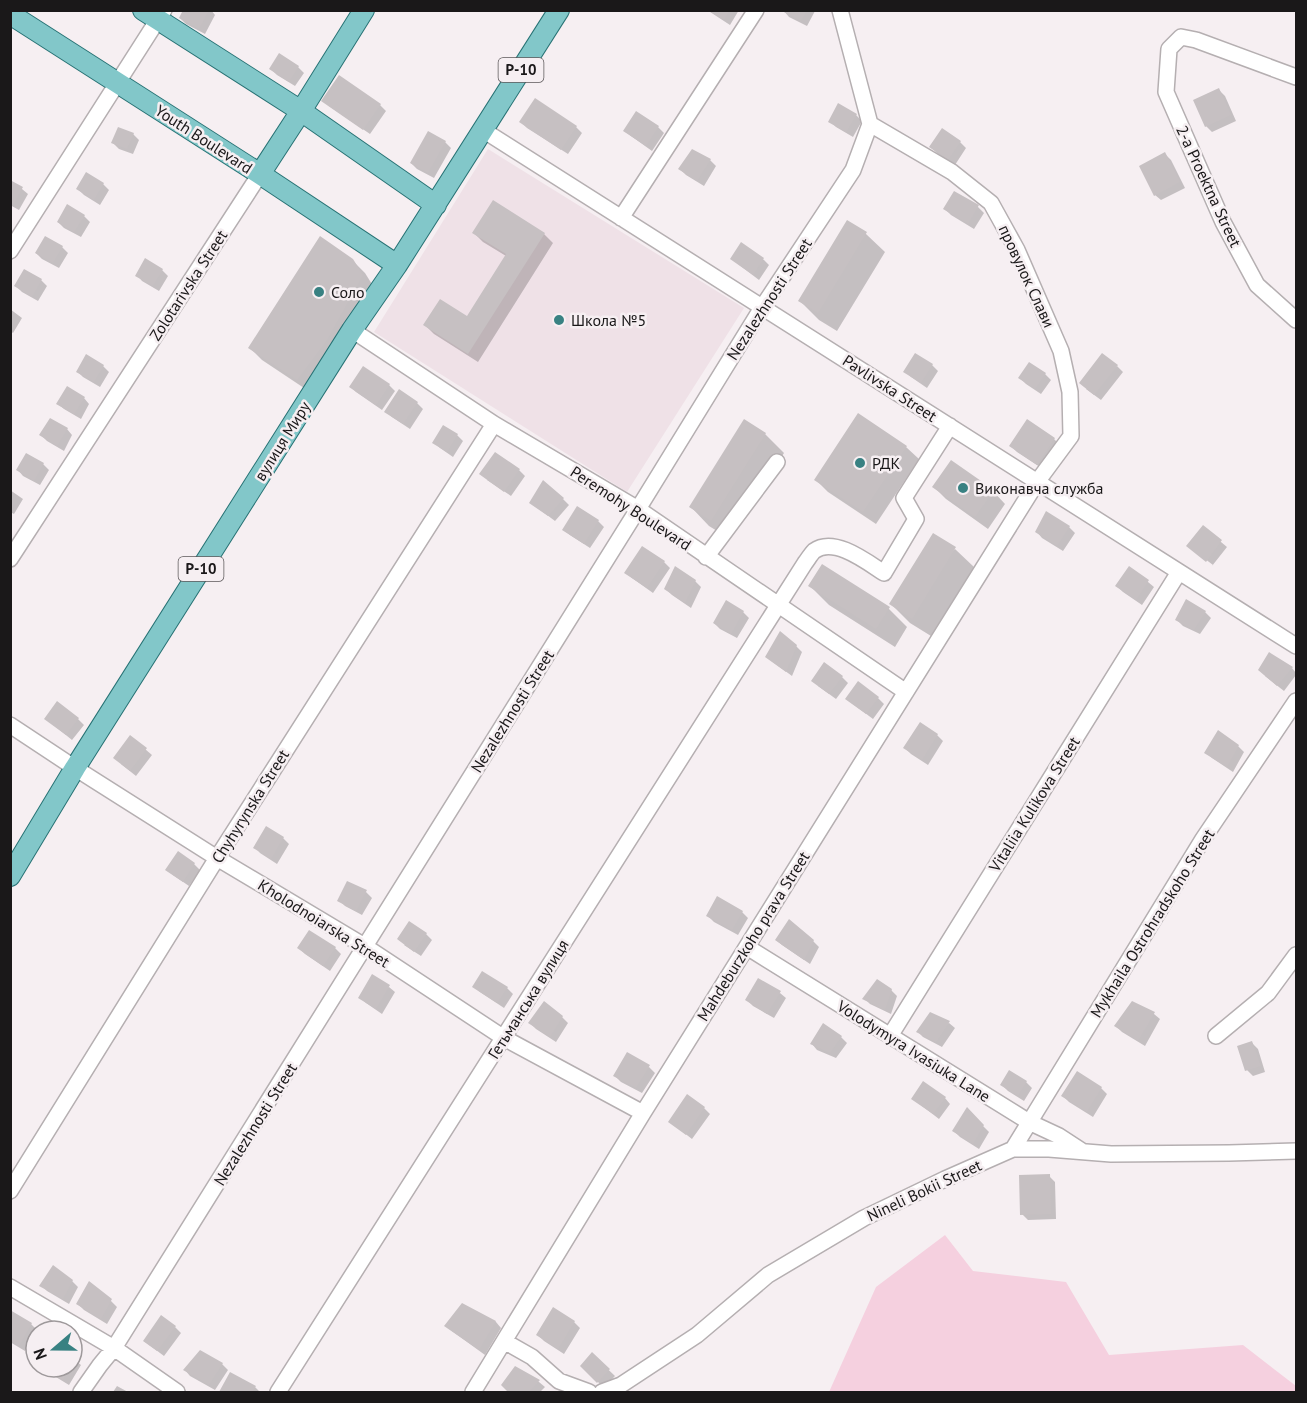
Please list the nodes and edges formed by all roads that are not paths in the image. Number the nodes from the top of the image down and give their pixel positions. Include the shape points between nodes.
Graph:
1 (364, 10) edge
2 (559, 10) edge
3 (756, 10) edge
4 (840, 10) edge
5 (10, 14) edge
6 (155, 14) edge
7 (1296, 77) edge
8 (118, 83) junction
9 (301, 111) junction
10 (870, 123) junction
11 (483, 130) junction
12 (260, 174) junction
13 (436, 205) junction
14 (621, 218) junction
15 (10, 251) edge
16 (397, 265) junction
17 (763, 306) junction
18 (1296, 320) edge
19 (352, 330) junction
20 (494, 424) junction
21 (950, 426) junction
22 (777, 462) dead end
23 (1037, 482) junction
24 (638, 509) junction
25 (706, 557) junction
26 (10, 559) edge
27 (1179, 572) junction
28 (779, 606) junction
29 (1296, 646) edge
30 (906, 692) junction
31 (1296, 701) edge
32 (10, 725) edge
33 (75, 768) junction
34 (217, 858) junction
35 (10, 876) edge
36 (747, 946) junction
37 (366, 947) junction
38 (1296, 955) edge
39 (890, 1036) junction
40 (1216, 1036) dead end
41 (504, 1038) junction
42 (643, 1113) junction
43 (1029, 1122) junction
44 (1013, 1149) junction
45 (1296, 1151) edge
46 (1084, 1152) junction
47 (10, 1191) edge
48 (10, 1287) edge
49 (504, 1341) junction
50 (114, 1348) junction
51 (81, 1392) edge
52 (177, 1392) edge
53 (278, 1392) edge
54 (473, 1392) edge
55 (589, 1392) edge
56 (602, 1392) edge

1 - 9 main road, Zolotarivska Street
2 - 11 main road, вулиця Миру / Р-10
3 - 14 street
4 - 10 street
5 - 8 main road, Youth Boulevard
6 - 8 street
6 - 9 main road
7 - 18 street, 2-a Proektna Street via 1196,40 1181,37 1168,49 1166,92 1222,222 1257,285
8 - 12 main road, Youth Boulevard
8 - 15 street
9 - 12 main road, Zolotarivska Street
9 - 13 main road
10 - 17 street, Nezalezhnosti Street via 853,170
10 - 23 street, провулок Слави via 952,172 991,203 1017,250 1061,351 1070,392 1071,436
11 - 13 main road, вулиця Миру / Р-10
11 - 14 street, Pavlivska Street
12 - 16 main road, Youth Boulevard
12 - 26 street, Zolotarivska Street
13 - 16 main road, вулиця Миру / Р-10
14 - 17 street, Pavlivska Street
16 - 19 main road, вулиця Миру / Р-10
17 - 21 street, Pavlivska Street
17 - 24 street, Nezalezhnosti Street
19 - 20 street, Peremohy Boulevard
19 - 33 main road, вулиця Миру / Р-10
20 - 24 street, Peremohy Boulevard
20 - 34 street, Chyhyrynska Street
21 - 23 street, Pavlivska Street
21 - 28 street, Гетьманська вулиця via 904,498 916,519 884,573 849,551 827,546 814,551
22 - 25 street
23 - 27 street, Pavlivska Street
23 - 30 street, Mahdeburzkoho prava Street
24 - 25 street, Peremohy Boulevard
24 - 37 street, Nezalezhnosti Street
25 - 28 street, Peremohy Boulevard
27 - 29 street, Pavlivska Street
27 - 39 street, Vitaliia Kulikova Street
28 - 30 street, Peremohy Boulevard
28 - 41 street, Гетьманська вулиця
30 - 36 street, Mahdeburzkoho prava Street
31 - 43 street, Mykhaila Ostrohradskoho Street via 1203,839
32 - 33 street, Kholodnoiarska Street
33 - 34 street, Kholodnoiarska Street
33 - 35 main road, вулиця Миру / Р-10
34 - 37 street, Kholodnoiarska Street
34 - 47 street, Chyhyrynska Street
36 - 39 street, Volodymyra Ivasiuka Lane
36 - 42 street, Mahdeburzkoho prava Street
37 - 41 street, Kholodnoiarska Street
37 - 50 street, Nezalezhnosti Street
38 - 40 street via 1268,993
39 - 43 street, Volodymyra Ivasiuka Lane
41 - 42 street, Kholodnoiarska Street
41 - 53 street, Гетьманська вулиця
42 - 49 street, Mahdeburzkoho prava Street
43 - 44 street, Mykhaila Ostrohradskoho Street
43 - 46 street, Volodymyra Ivasiuka Lane
44 - 46 street, Nineli Bokii Street
44 - 56 street, Nineli Bokii Street via 864,1218 787,1263 697,1335 621,1385
45 - 46 street, Nineli Bokii Street
48 - 50 street
49 - 54 street, Mahdeburzkoho prava Street
49 - 55 street via 532,1357 559,1381
50 - 51 street, Nezalezhnosti Street
50 - 52 street

